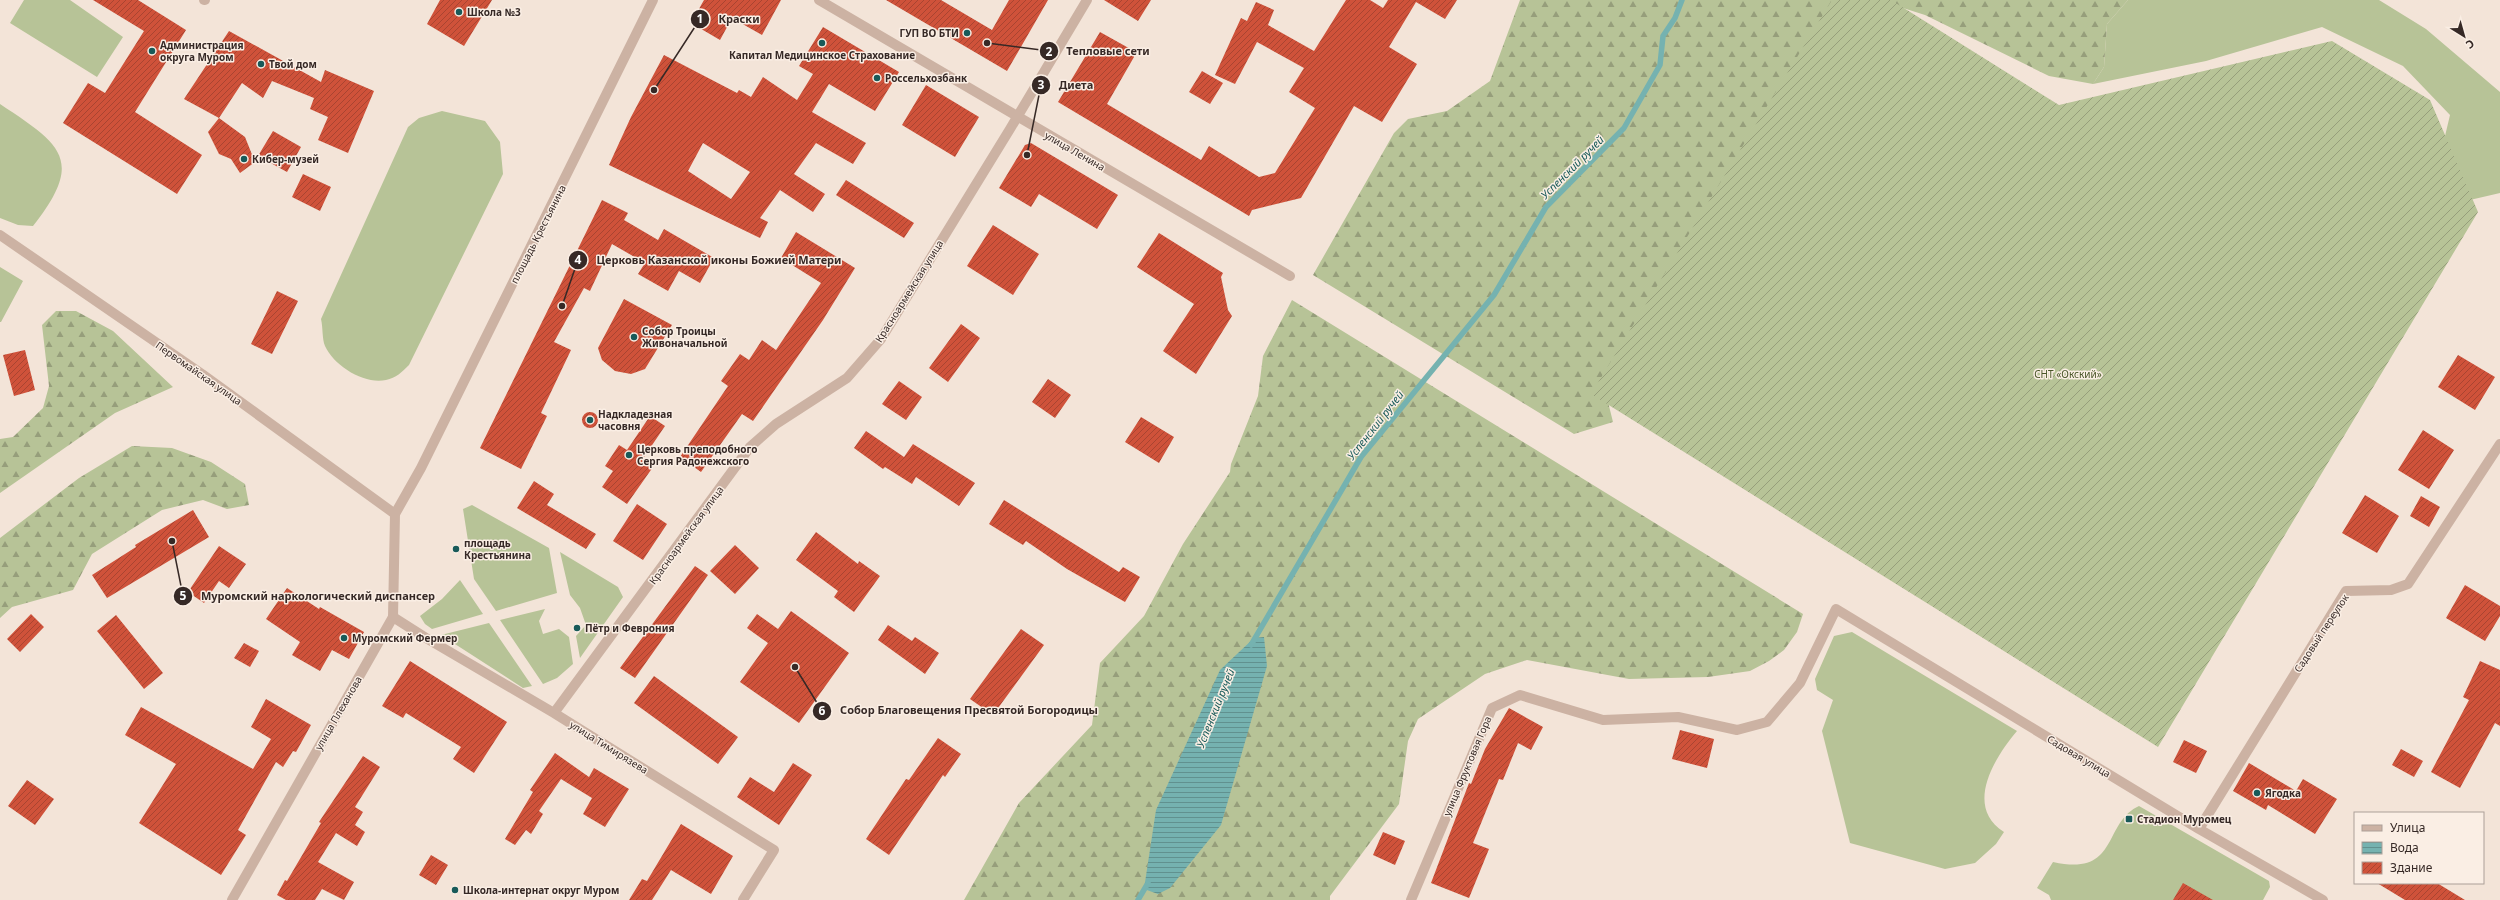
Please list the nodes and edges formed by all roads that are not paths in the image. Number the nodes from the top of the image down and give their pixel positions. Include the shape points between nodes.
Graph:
1 (653, 0) edge
2 (819, 0) edge
3 (1087, 0) edge
4 (1018, 117) junction
5 (0, 235) edge
6 (1290, 276) dead end
7 (2500, 444) edge
8 (395, 514) junction
9 (1836, 609) joint
10 (393, 617) junction
11 (554, 713) junction
12 (2199, 829) junction
13 (232, 900) edge
14 (744, 900) edge
15 (1411, 900) edge
16 (2323, 900) edge

1 - 8 street, площадь Крестьянина via 421,468
2 - 4 street, улица Ленина
3 - 4 street, Красноармейская улица
4 - 6 street, улица Ленина
4 - 11 street, Красноармейская улица via 881,339 847,378 776,424 750,447
5 - 8 street, Первомайская улица via 202,374
7 - 12 street, Садовый переулок via 2408,584 2391,590 2346,591
8 - 10 street, улица Плеханова
9 - 12 street, Садовая улица
9 - 15 street, улица Фруктовая Гора via 1800,683 1767,722 1737,730 1678,716 1603,720 1520,695 1492,708
10 - 11 street, улица Тимирязева
10 - 13 street, улица Плеханова
11 - 14 street, улица Тимирязева via 774,850
12 - 16 street, Садовая улица

